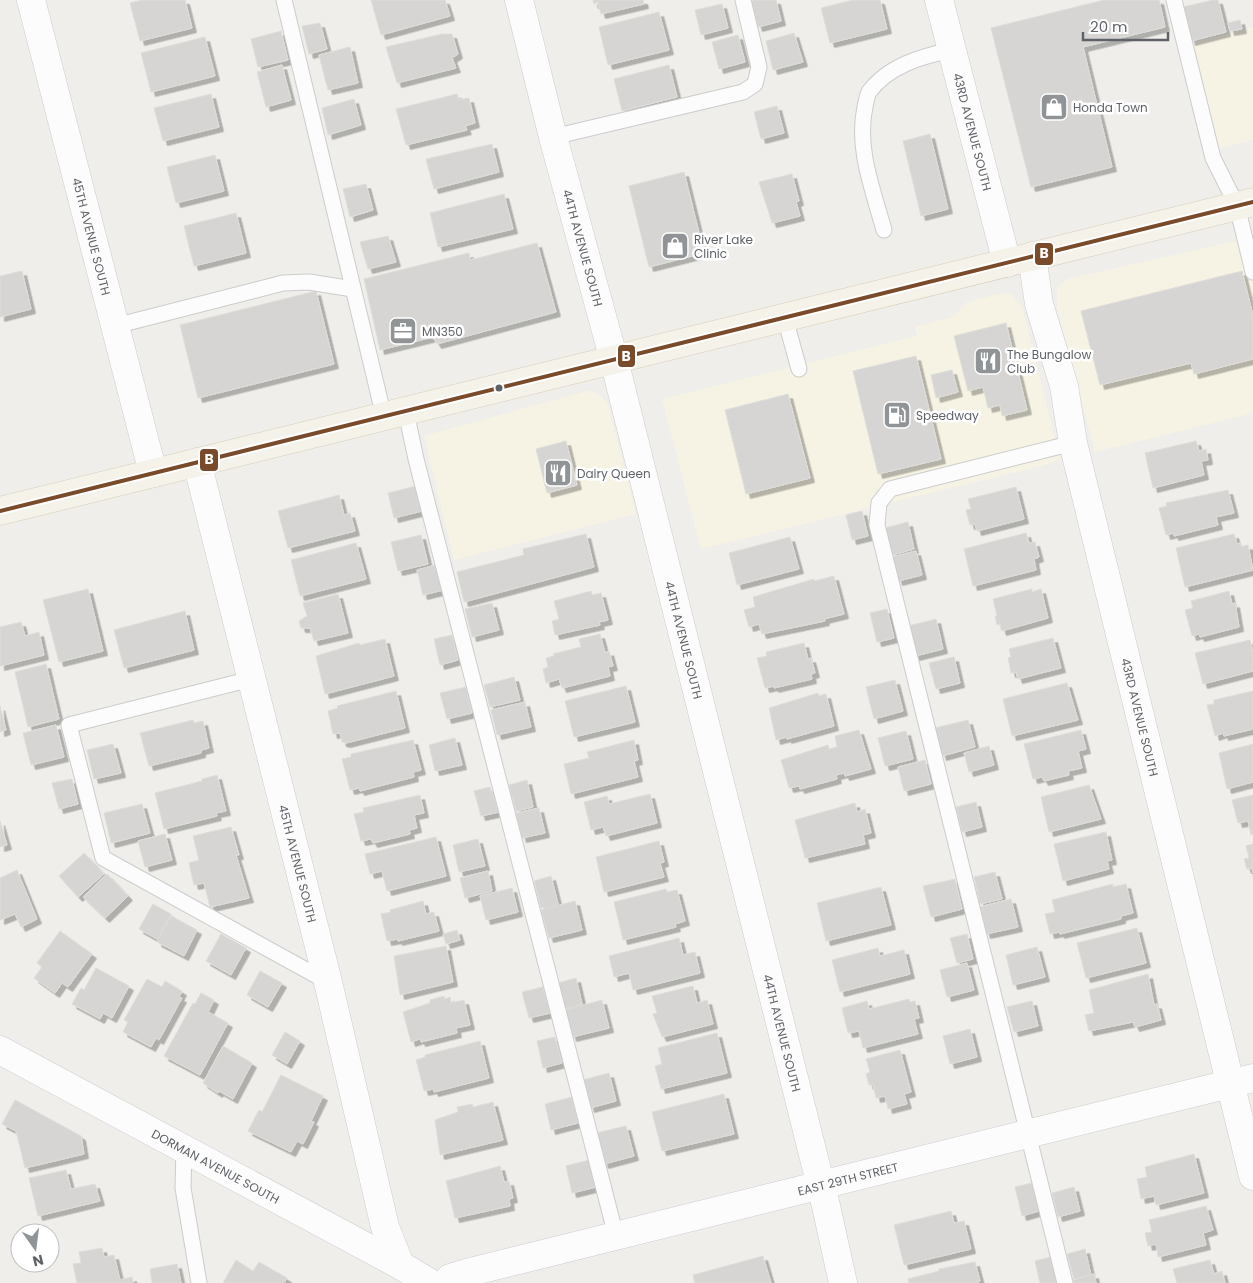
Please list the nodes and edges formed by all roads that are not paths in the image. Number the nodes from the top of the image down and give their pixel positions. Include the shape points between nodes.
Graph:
1 (31, 0) edge
2 (284, 0) edge
3 (519, 0) edge
4 (743, 0) edge
5 (939, 0) edge
6 (1174, 0) edge
7 (952, 50) junction
8 (553, 137) junction
9 (1245, 204) edge
10 (884, 230) dead end
11 (1032, 256) junction
12 (1007, 263) junction
13 (1253, 272) edge
14 (353, 289) junction
15 (785, 318) junction
16 (115, 326) junction
17 (614, 360) junction
18 (799, 369) dead end
19 (395, 414) junction
20 (1072, 443) junction
21 (197, 462) junction
22 (153, 473) junction
23 (0, 512) edge
24 (250, 679) junction
25 (328, 982) junction
26 (0, 1050) edge
27 (1242, 1081) edge
28 (1028, 1134) junction
29 (184, 1150) junction
30 (1253, 1176) edge
31 (821, 1185) junction
32 (616, 1236) junction
33 (400, 1265) junction
34 (200, 1283) edge
35 (430, 1283) edge
36 (447, 1283) edge
37 (843, 1283) edge
38 (1065, 1283) edge

1 - 16 street, 45TH AVENUE SOUTH
2 - 14 lane
3 - 8 street, 44TH AVENUE SOUTH
4 - 8 lane via 759,67 755,84 743,92
5 - 7 street, 43RD AVENUE SOUTH
6 - 9 lane via 1213,158
7 - 10 lane via 920,57 884,76 868,94 862,123 864,154
7 - 12 street, 43RD AVENUE SOUTH
8 - 17 street, 44TH AVENUE SOUTH
9 - 11 main road
9 - 13 lane
11 - 12 main road
11 - 20 street, 43RD AVENUE SOUTH via 1040,304 1064,386
12 - 15 main road
14 - 16 lane via 309,282 283,282
14 - 19 lane
15 - 17 main road
15 - 18 lane
16 - 22 street, 45TH AVENUE SOUTH
17 - 19 main road
17 - 31 street, 44TH AVENUE SOUTH
19 - 21 main road
19 - 32 lane via 418,468
20 - 27 street, 43RD AVENUE SOUTH
20 - 28 lane via 890,489 879,503 876,525
21 - 22 main road
21 - 24 street, 45TH AVENUE SOUTH
22 - 23 main road
24 - 25 street, 45TH AVENUE SOUTH
24 - 25 lane via 69,724 103,858
25 - 33 street, 45TH AVENUE SOUTH via 385,1227
26 - 29 street, DORMAN AVENUE SOUTH
27 - 28 street, EAST 29TH STREET
27 - 30 street, 43RD AVENUE SOUTH
28 - 31 street, EAST 29TH STREET
28 - 38 lane
29 - 33 street, DORMAN AVENUE SOUTH
29 - 34 lane via 183,1188
31 - 32 street, EAST 29TH STREET
31 - 37 street, 44TH AVENUE SOUTH
32 - 36 street, EAST 29TH STREET via 466,1272 450,1278
33 - 35 street, DORMAN AVENUE SOUTH

